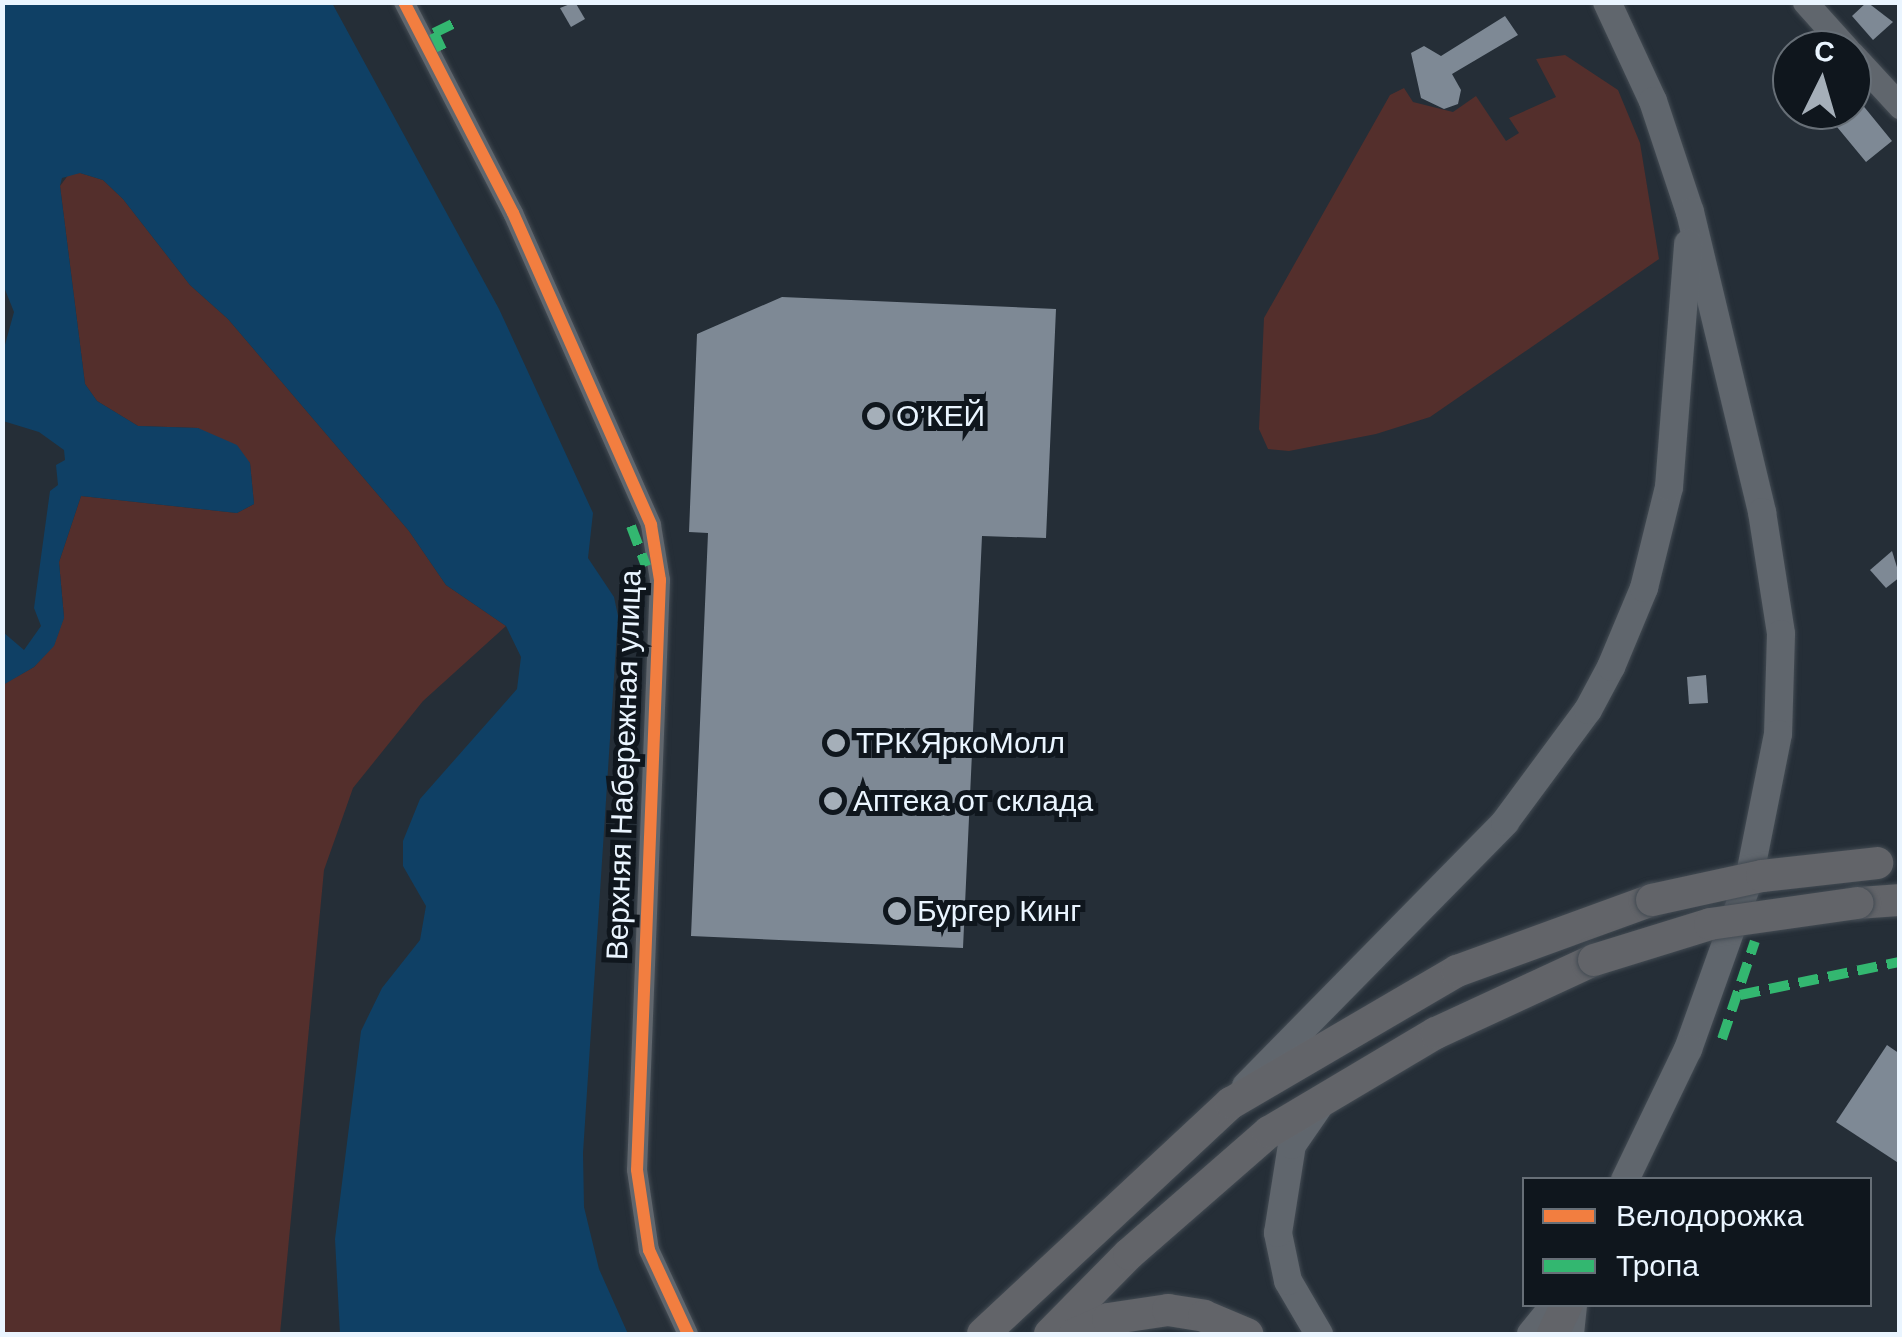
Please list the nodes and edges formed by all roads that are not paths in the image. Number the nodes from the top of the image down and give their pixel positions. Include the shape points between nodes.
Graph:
1 (404, 2) edge
2 (1607, 2) edge
3 (1806, 2) edge
4 (1831, 30) edge
5 (1872, 76) edge
6 (1900, 106) edge
7 (1690, 212) junction
8 (1888, 862) edge
9 (1900, 900) edge
10 (1331, 1094) junction
11 (1231, 1103) junction
12 (1626, 1177) edge
13 (1554, 1307) edge
14 (1566, 1307) edge
15 (1577, 1307) edge
16 (688, 1334) edge
17 (984, 1334) edge
18 (1050, 1334) edge
19 (1075, 1334) edge
20 (1246, 1334) edge
21 (1319, 1334) edge
22 (1531, 1334) edge
23 (1553, 1334) edge
24 (1574, 1334) edge

1 - 16 street, Верхняя Набережная улица via 513,212 651,525 660,580 637,1170 649,1250
2 - 7 main road via 1654,101
3 - 4 street
5 - 6 street
7 - 11 main road via 1670,487 1644,588 1612,667 1504,822
7 - 12 main road via 1776,584 1778,734 1761,830 1726,955
8 - 11 main road, bridge via 1762,876 1652,900 1456,971
9 - 10 main road, bridge via 1710,924 1594,960 1436,1032
10 - 18 main road via 1269,1132
10 - 21 main road via 1292,1145 1278,1203 1284,1267
11 - 17 main road
13 - 22 main road
14 - 23 main road
15 - 24 street
19 - 20 main road via 1108,1319 1168,1310

